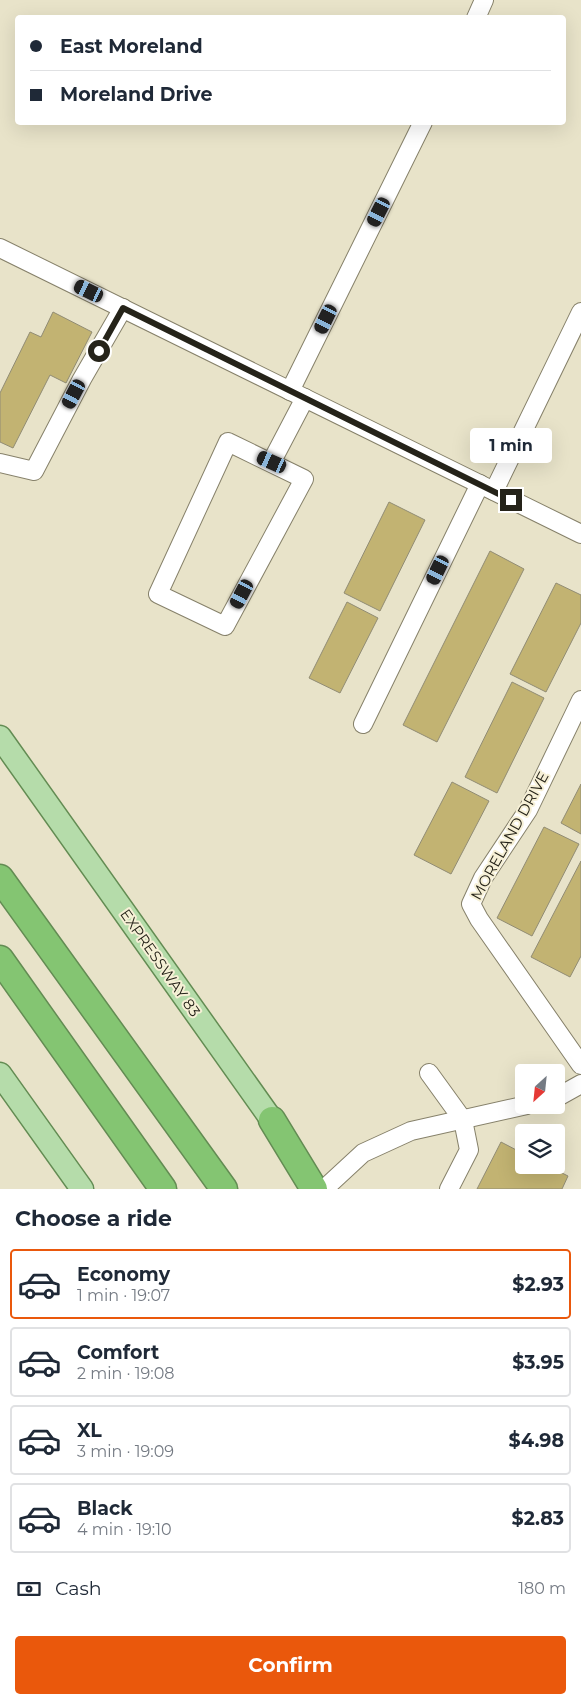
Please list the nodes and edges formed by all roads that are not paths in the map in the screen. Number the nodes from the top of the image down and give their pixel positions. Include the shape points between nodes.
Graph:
1 (484, 0) edge
2 (477, 15) edge
3 (423, 125) edge
4 (1, 250) edge
5 (123, 308) junction
6 (581, 312) edge
7 (297, 394) junction
8 (272, 462) junction
9 (0, 464) edge
10 (487, 488) junction
11 (581, 534) edge
12 (581, 700) edge
13 (362, 724) dead end
14 (0, 737) edge
15 (0, 878) edge
16 (0, 959) edge
17 (581, 1065) edge
18 (429, 1073) dead end
19 (0, 1074) edge
20 (581, 1084) edge
21 (565, 1093) edge
22 (515, 1108) edge
23 (272, 1120) junction
24 (457, 1121) junction
25 (82, 1189) edge
26 (163, 1189) edge
27 (224, 1189) edge
28 (314, 1189) edge
29 (323, 1189) edge
30 (436, 1189) edge
31 (449, 1189) edge

1 - 2 street
3 - 7 street
4 - 5 street
5 - 7 street
5 - 9 street via 34,471
6 - 10 street
7 - 8 street
7 - 10 street
8 - 8 street via 304,479 225,626 158,594 228,442
10 - 11 street
10 - 13 street
12 - 17 street, MORELAND DRIVE via 528,810 483,878 471,904
14 - 23 main road, EXPRESSWAY 83
15 - 27 highway
16 - 26 highway
18 - 24 street
19 - 25 main road
20 - 21 street
22 - 24 street
23 - 28 highway
23 - 29 main road, EXPRESSWAY 83
24 - 29 street via 411,1131 363,1152
24 - 30 street via 457,1148
24 - 31 street via 469,1150

